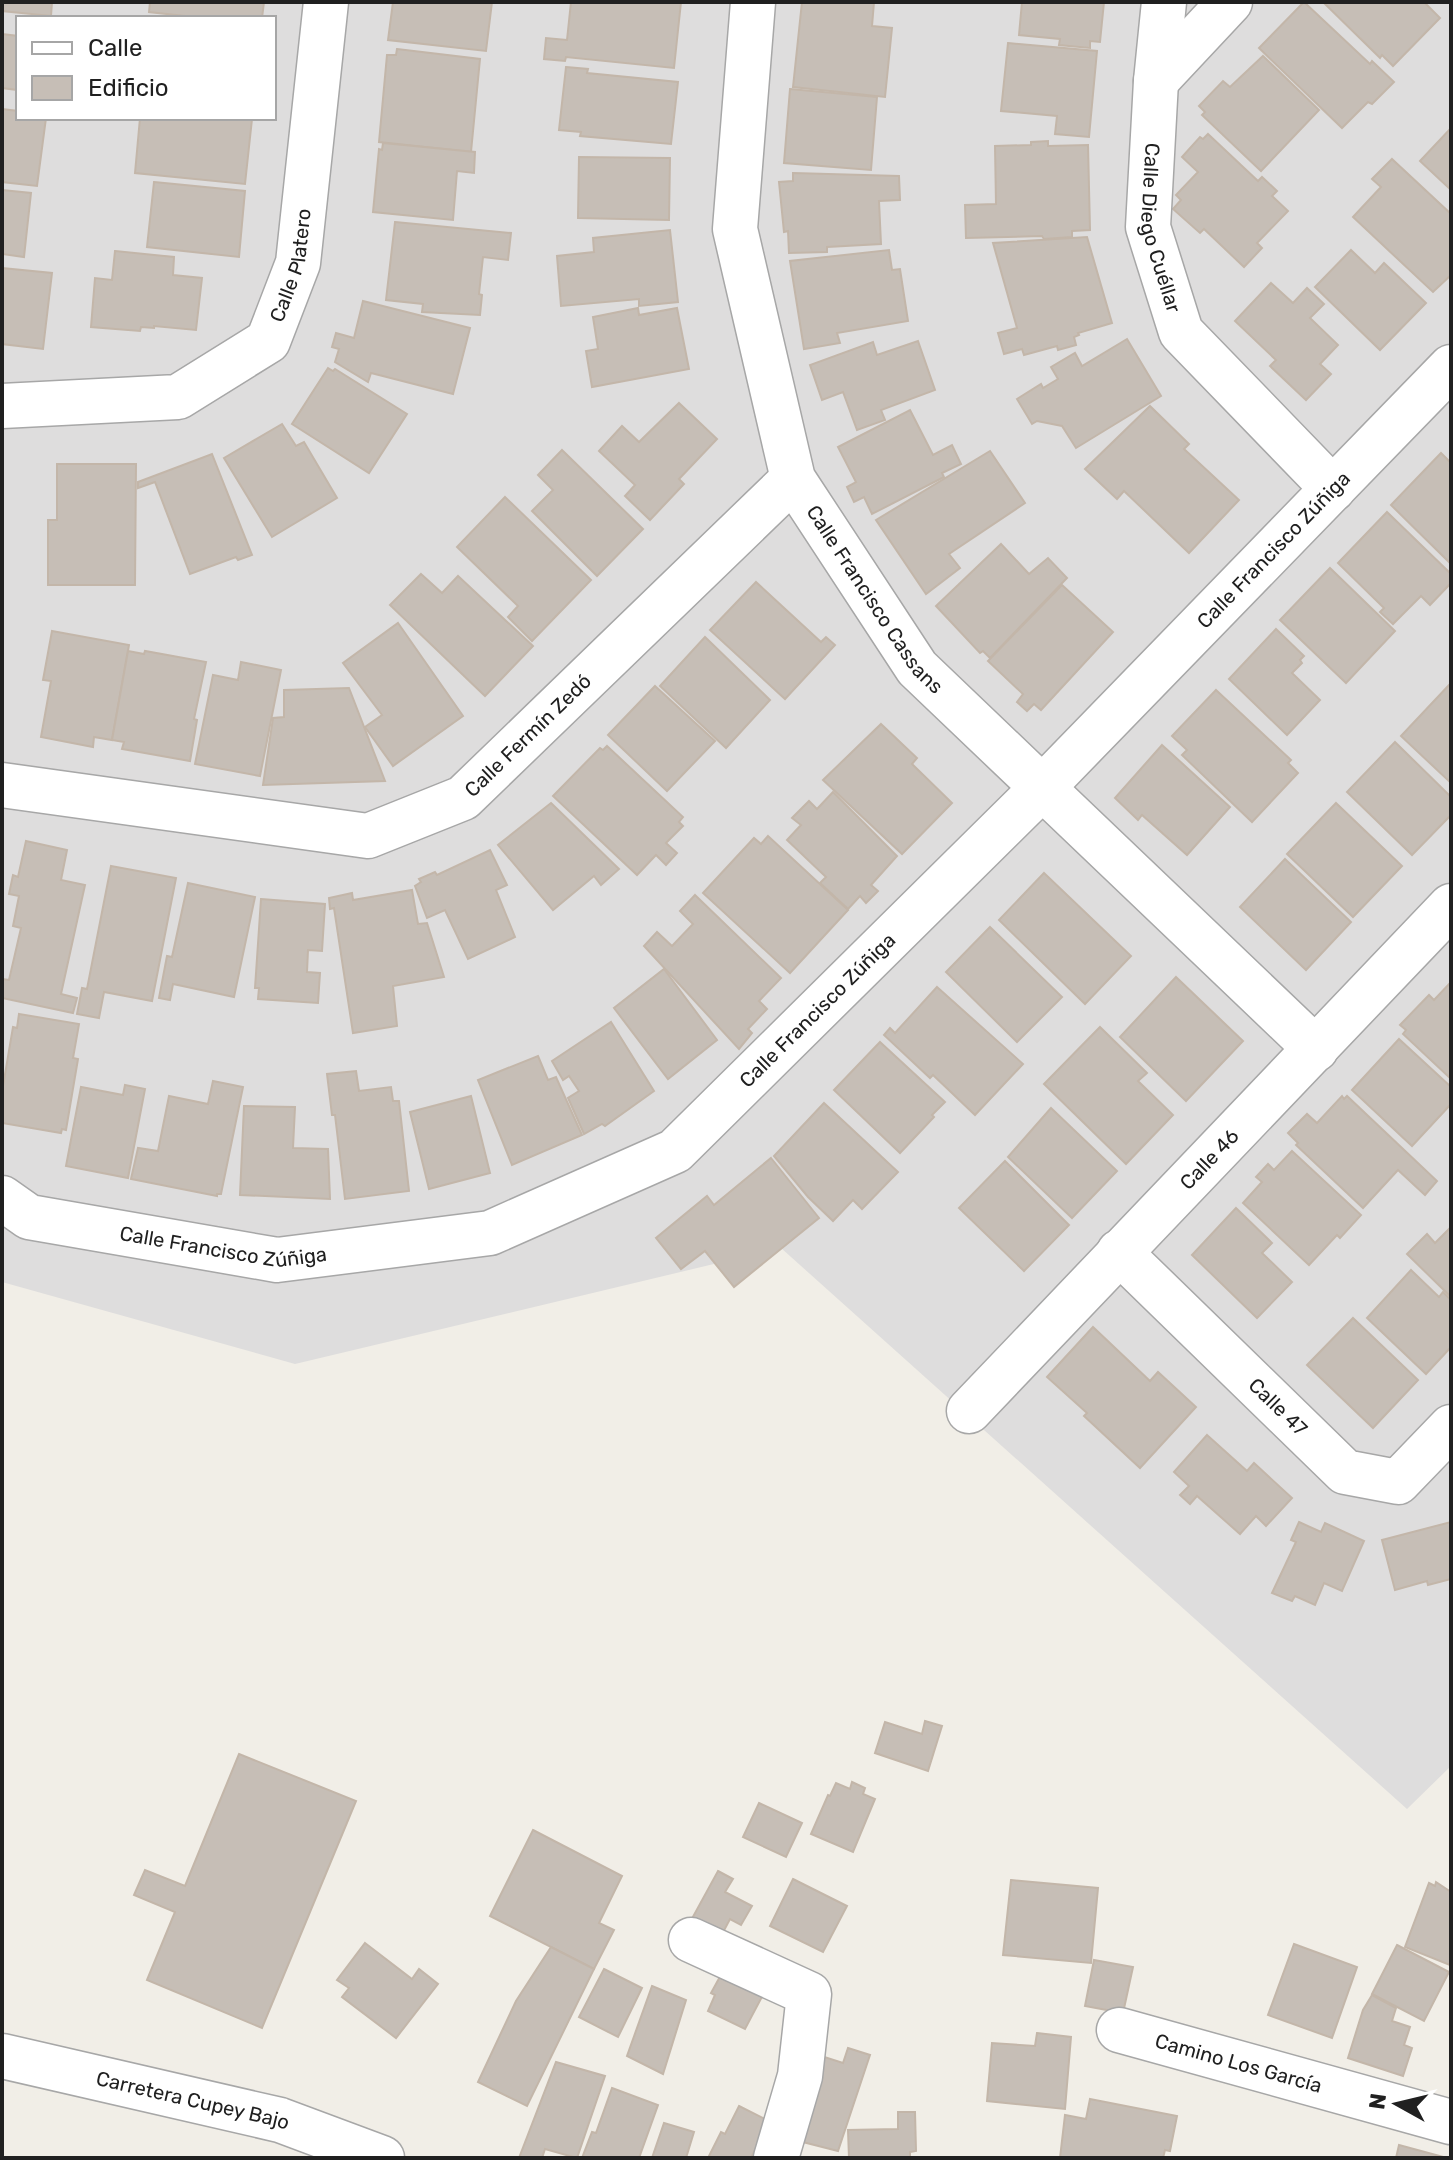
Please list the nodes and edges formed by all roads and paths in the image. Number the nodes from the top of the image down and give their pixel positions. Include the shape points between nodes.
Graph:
1 (326, 2) edge
2 (753, 2) edge
3 (1164, 2) edge
4 (1230, 2) edge
5 (1156, 81) junction
6 (1451, 367) edge
7 (2, 406) edge
8 (793, 479) junction
9 (1333, 489) junction
10 (2, 785) edge
11 (1042, 788) junction
12 (1451, 906) edge
13 (1316, 1049) junction
14 (2, 1198) edge
15 (1119, 1252) junction
16 (969, 1411) dead end
17 (1451, 1427) edge
18 (691, 1940) dead end
19 (1119, 2030) dead end
20 (2, 2056) edge
21 (1451, 2122) edge
22 (382, 2158) edge
23 (776, 2158) edge

1 - 7 street, Calle Platero via 298,263 268,341 178,397
2 - 8 street, Calle Francisco Cassans via 735,229
3 - 5 street, Calle Diego Cuéllar
4 - 5 street
5 - 9 street, Calle Diego Cuéllar via 1148,227 1181,332
6 - 9 street, Calle Francisco Zúñiga
8 - 10 street, Calle Fermín Zedó via 463,798 368,836
8 - 11 street, Calle Francisco Cassans via 917,668
9 - 11 street, Calle Francisco Zúñiga
11 - 13 street, Calle Francisco Cassans
11 - 14 street, Calle Francisco Zúñiga via 675,1151 490,1233 277,1260 29,1217
12 - 13 street, Calle 46
13 - 15 street, Calle 46
15 - 16 street, Calle 46
15 - 17 street, Calle 47 via 1345,1472 1398,1482
18 - 23 street via 809,1994 800,2076
19 - 21 street, Camino Los García
20 - 22 street, Carretera Cupey Bajo via 280,2120

